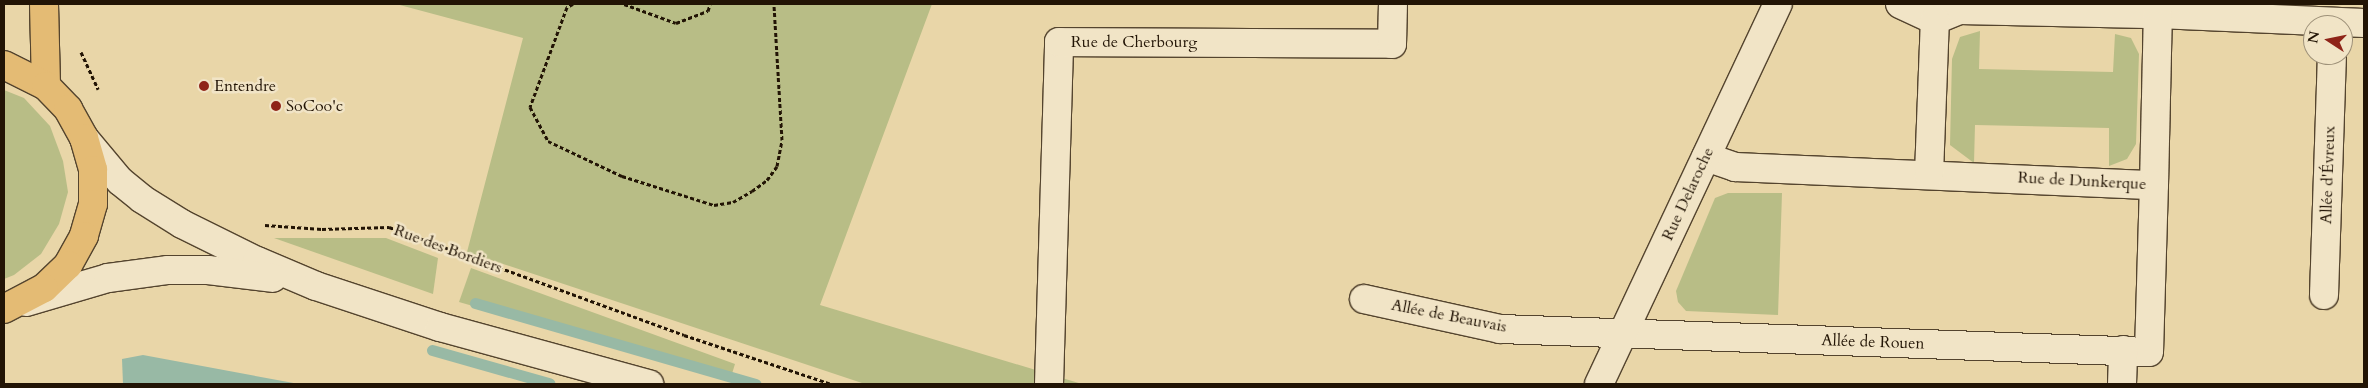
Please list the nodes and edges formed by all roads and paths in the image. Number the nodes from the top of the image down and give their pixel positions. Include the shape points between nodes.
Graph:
1 (44, 4) edge
2 (573, 4) edge
3 (624, 4) edge
4 (710, 4) edge
5 (774, 4) edge
6 (1393, 4) edge
7 (1778, 4) edge
8 (1900, 4) edge
9 (2158, 14) junction
10 (1935, 20) junction
11 (2303, 21) edge
12 (79, 46) dead end
13 (4, 65) edge
14 (2332, 65) edge
15 (46, 86) junction
16 (101, 95) dead end
17 (84, 138) junction
18 (1706, 157) junction
19 (1929, 174) junction
20 (2154, 185) junction
21 (263, 224) dead end
22 (316, 286) junction
23 (2324, 295) dead end
24 (1364, 299) dead end
25 (9, 307) edge
26 (1624, 333) junction
27 (2123, 350) junction
28 (649, 384) edge
29 (831, 384) edge
30 (1049, 384) edge
31 (1599, 384) edge
32 (2122, 384) edge

1 - 15 main road
2 - 5 path via 567,7 530,107 548,141 622,176 714,205 732,202 752,191 767,180 776,166 782,140
3 - 4 path via 676,23 708,11
6 - 30 street, Rue de Cherbourg via 1392,44 1059,42
7 - 18 street, Rue Delaroche
8 - 10 street
9 - 10 street via 1960,10
9 - 11 street
9 - 20 street, Rue de Dunkerque
10 - 19 street
12 - 16 path
13 - 15 main road
14 - 23 street, Allée d'Évreux
15 - 17 main road via 68,109
17 - 22 street via 120,181 161,212 217,242
17 - 25 main road via 93,170 93,204 84,236 62,271 44,288
18 - 19 street, Rue de Dunkerque via 1735,168
18 - 26 street, Rue Delaroche
19 - 20 street, Rue de Dunkerque
20 - 27 street, Allée de Rouen via 2149,352
21 - 29 path, Rue des Bordiers via 322,229 388,227 684,335
22 - 25 street via 254,274 168,270 80,285
22 - 28 street via 440,327
24 - 26 street, Allée de Beauvais via 1500,329
26 - 27 street, Allée de Rouen
26 - 31 street, Rue Delaroche
27 - 32 street

